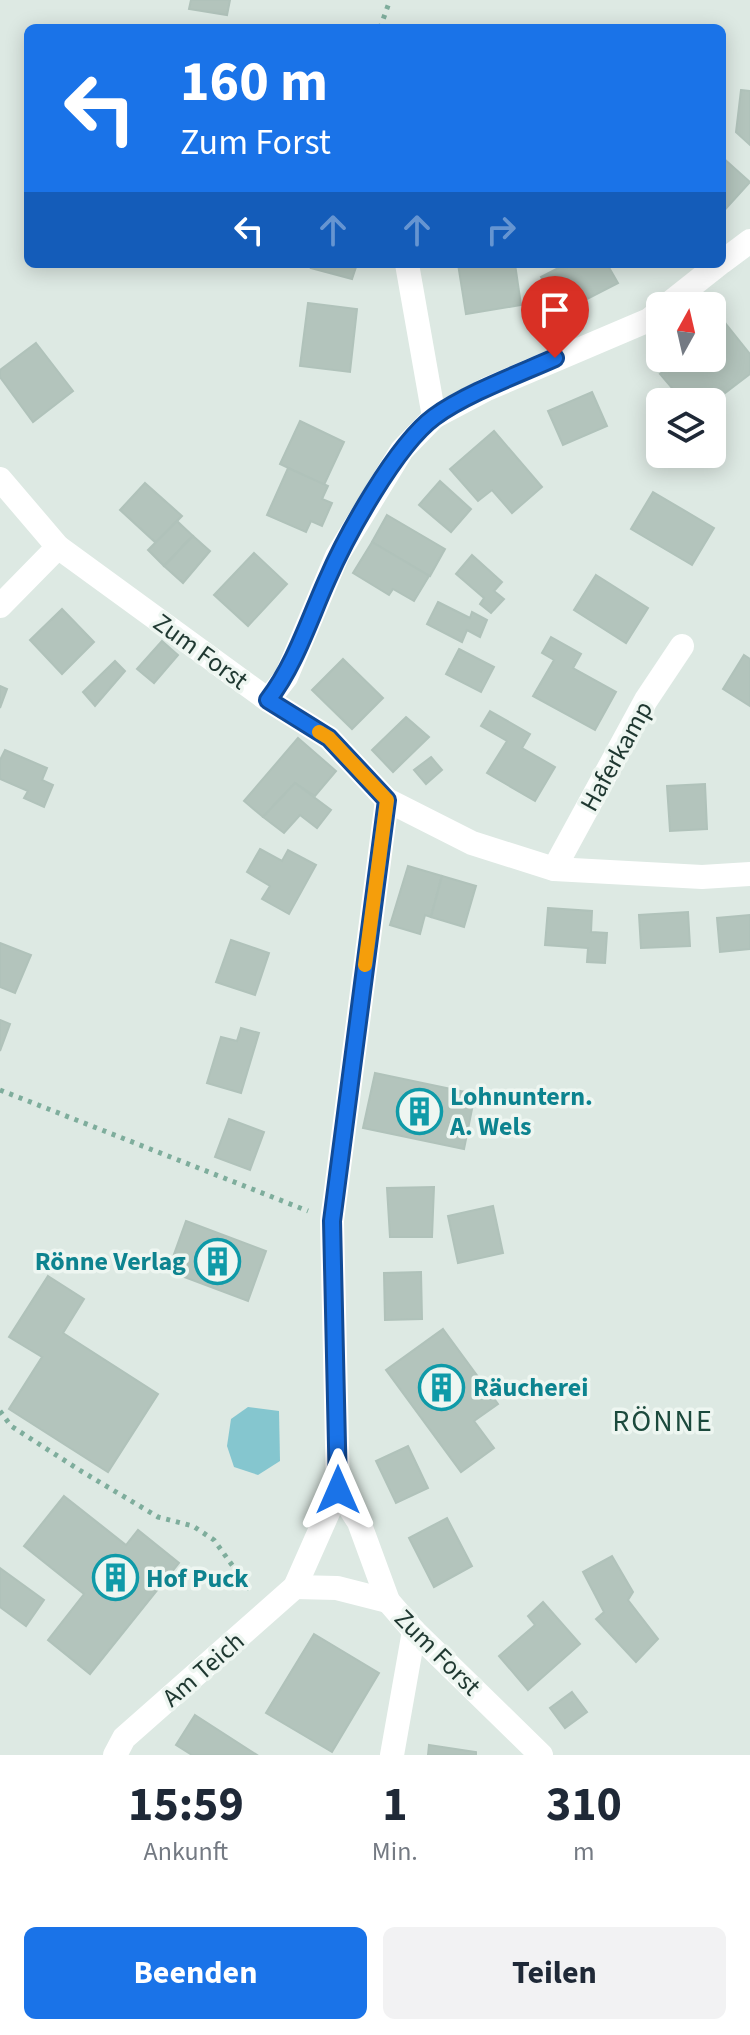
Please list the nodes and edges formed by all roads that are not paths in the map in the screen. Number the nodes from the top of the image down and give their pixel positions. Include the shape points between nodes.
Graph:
1 (750, 241) edge
2 (726, 259) edge
3 (408, 268) edge
4 (715, 268) edge
5 (684, 292) edge
6 (646, 321) edge
7 (434, 417) junction
8 (0, 479) edge
9 (58, 547) junction
10 (0, 606) edge
11 (682, 646) dead end
12 (268, 700) junction
13 (387, 800) junction
14 (554, 869) junction
15 (750, 874) edge
16 (338, 1490) junction
17 (295, 1587) junction
18 (388, 1601) junction
19 (414, 1631) junction
20 (115, 1755) edge
21 (392, 1755) edge
22 (541, 1755) edge

1 - 2 street
3 - 7 street
4 - 5 street
6 - 7 street
7 - 12 street via 402,450 337,556 286,677
8 - 9 street, Zum Forst
9 - 10 street
9 - 12 street, Zum Forst
11 - 14 street, Haferkamp via 646,700
12 - 13 street, Zum Forst via 329,738
13 - 14 street via 472,843
13 - 16 street via 332,1221
14 - 15 street via 702,877
16 - 17 street, Am Teich
16 - 18 street, Zum Forst via 359,1522
17 - 18 street via 337,1588
17 - 20 street, Am Teich via 124,1738
18 - 19 street, Zum Forst
19 - 21 street
19 - 22 street, Zum Forst

